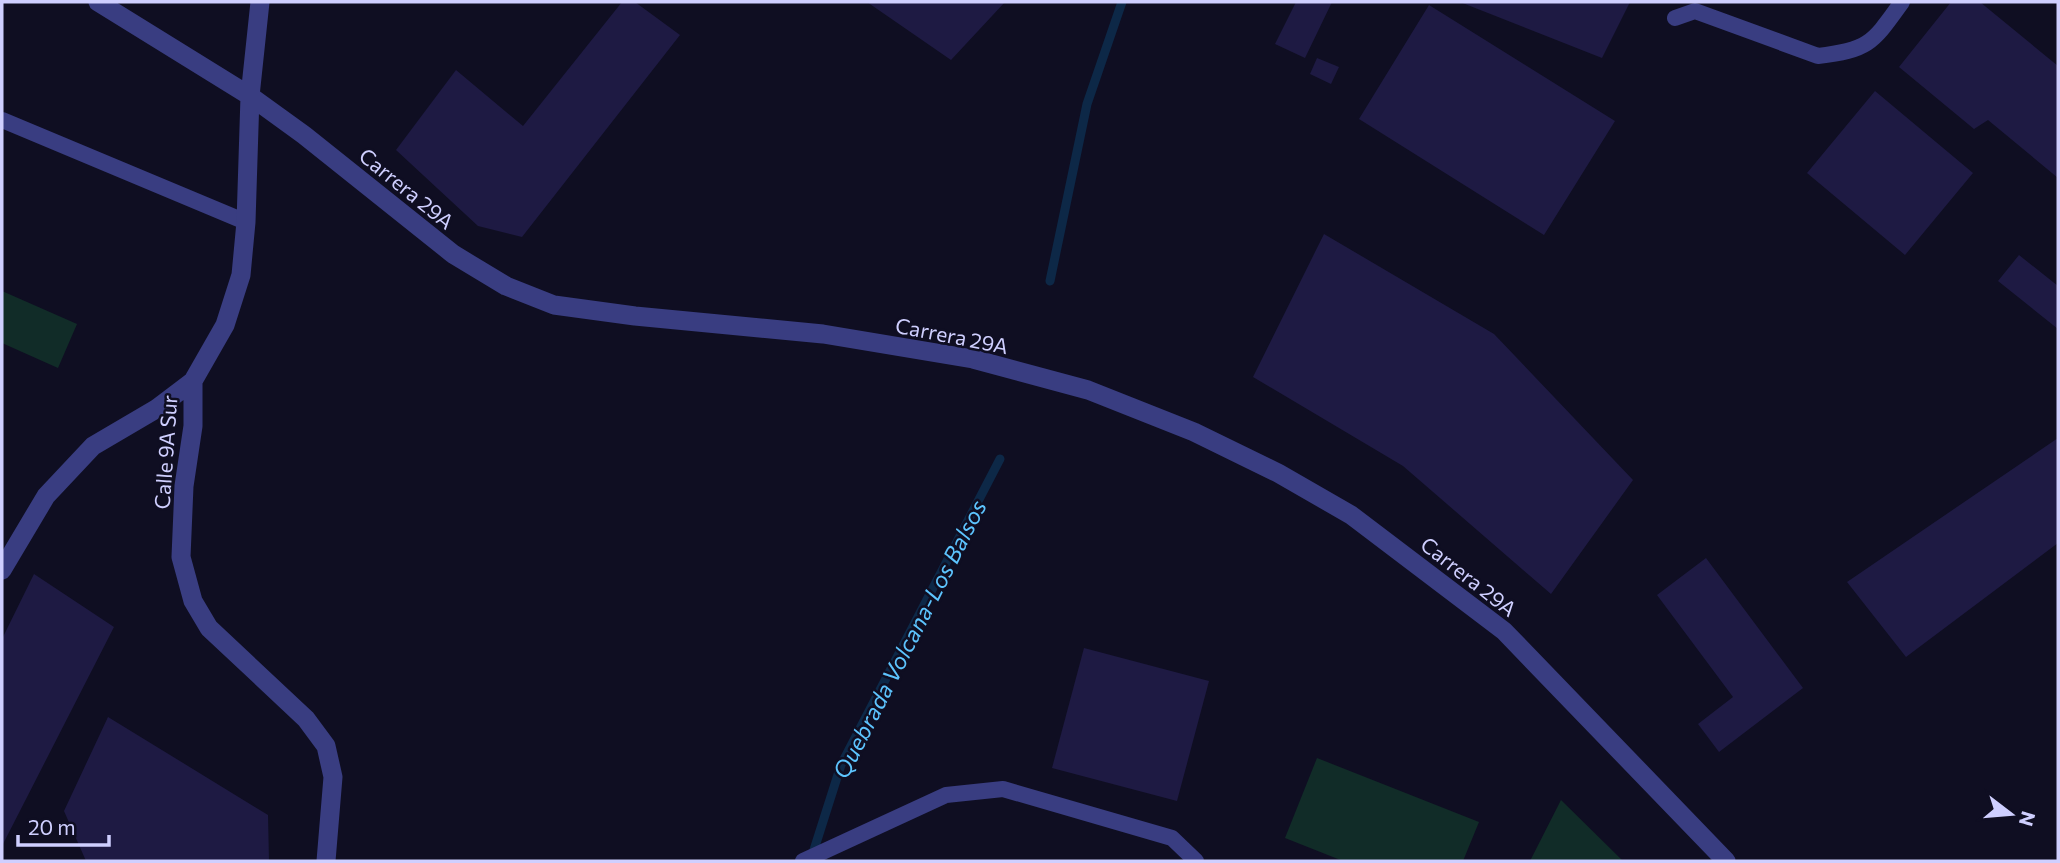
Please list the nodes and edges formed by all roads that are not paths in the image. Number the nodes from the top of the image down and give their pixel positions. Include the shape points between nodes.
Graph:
1 (97, 2) edge
2 (260, 2) edge
3 (1902, 2) edge
4 (1675, 18) dead end
5 (250, 96) junction
6 (2, 120) edge
7 (246, 222) junction
8 (193, 381) junction
9 (2, 570) edge
10 (326, 861) edge
11 (803, 861) edge
12 (1196, 861) edge
13 (1726, 861) edge

1 - 5 street, Carrera 29A
2 - 5 street, Calle 9A Sur
3 - 4 lane via 1874,41 1839,54 1818,56 1695,10
5 - 7 street, Calle 9A Sur
5 - 13 street, Carrera 29A via 453,254 506,286 555,305 823,334 973,359 1088,390 1194,432 1278,473 1351,515 1504,631
6 - 7 lane
7 - 8 street, Calle 9A Sur via 241,275 225,325
8 - 9 street via 93,446 46,496
8 - 10 street, Calle 9A Sur via 181,557 194,601 209,628 306,719 326,746 333,777
11 - 12 lane via 946,794 1003,789 1172,838

